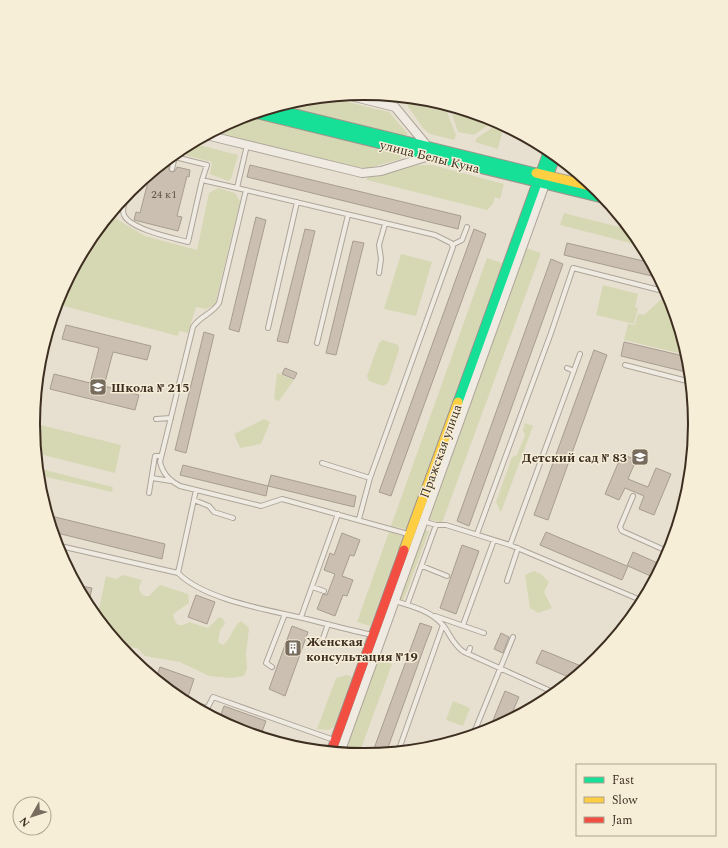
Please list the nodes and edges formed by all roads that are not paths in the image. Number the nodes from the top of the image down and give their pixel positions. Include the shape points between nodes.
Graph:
1 (368, 100) edge
2 (281, 111) edge
3 (266, 115) edge
4 (214, 137) edge
5 (247, 145) junction
6 (429, 151) junction
7 (547, 157) edge
8 (179, 158) edge
9 (553, 161) edge
10 (172, 163) edge
11 (172, 169) dead end
12 (543, 179) junction
13 (202, 180) junction
14 (583, 185) edge
15 (237, 188) junction
16 (246, 190) junction
17 (593, 195) edge
18 (297, 202) junction
19 (124, 206) edge
20 (348, 215) junction
21 (385, 224) junction
22 (467, 226) dead end
23 (452, 245) junction
24 (381, 259) junction
25 (387, 259) dead end
26 (379, 273) dead end
27 (659, 290) edge
28 (268, 328) dead end
29 (316, 343) dead end
30 (580, 354) dead end
31 (626, 365) dead end
32 (567, 368) dead end
33 (574, 370) junction
34 (685, 380) edge
35 (171, 418) junction
36 (156, 419) dead end
37 (161, 456) junction
38 (322, 463) dead end
39 (152, 478) junction
40 (370, 478) junction
41 (171, 482) junction
42 (196, 490) junction
43 (149, 493) dead end
44 (633, 496) dead end
45 (194, 500) junction
46 (338, 514) junction
47 (232, 518) dead end
48 (359, 519) junction
49 (420, 520) junction
50 (436, 525) junction
51 (477, 534) junction
52 (414, 536) junction
53 (494, 540) junction
54 (510, 545) junction
55 (64, 546) edge
56 (518, 548) junction
57 (663, 549) edge
58 (422, 566) junction
59 (178, 574) junction
60 (447, 576) dead end
61 (507, 581) dead end
62 (312, 587) junction
63 (324, 590) dead end
64 (637, 598) edge
65 (391, 599) junction
66 (407, 605) junction
67 (284, 614) junction
68 (433, 615) junction
69 (300, 617) junction
70 (328, 624) junction
71 (443, 625) junction
72 (462, 625) junction
73 (484, 633) dead end
74 (377, 636) junction
75 (513, 637) dead end
76 (321, 644) dead end
77 (470, 648) dead end
78 (468, 654) junction
79 (272, 667) dead end
80 (499, 669) junction
81 (423, 681) junction
82 (429, 683) dead end
83 (547, 691) edge
84 (208, 708) edge
85 (475, 728) edge
86 (339, 742) junction
87 (336, 746) edge
88 (400, 746) edge
89 (339, 747) edge

1 - 6 street via 395,107
2 - 6 street, улица Белы Куна
3 - 6 street, улица Белы Куна
4 - 5 street
5 - 6 street via 362,173 381,171
5 - 15 lane
6 - 12 street, улица Белы Куна
7 - 12 street, Пражская улица
8 - 13 lane via 207,165
9 - 12 street, Пражская улица
10 - 11 lane
12 - 14 street, улица Белы Куна
12 - 17 street, улица Белы Куна
12 - 49 street, Пражская улица
13 - 15 lane
13 - 19 lane via 188,242 147,231 124,216
15 - 16 lane
16 - 18 lane
16 - 35 lane via 219,303 216,309 203,317 193,328
18 - 20 lane
18 - 28 lane
20 - 21 lane
20 - 29 lane
21 - 23 lane via 436,235
21 - 24 lane via 379,246
22 - 23 lane via 462,240
23 - 40 lane via 452,253
24 - 25 lane
24 - 26 lane
27 - 51 lane via 573,268
30 - 33 lane
31 - 34 lane
32 - 33 lane
33 - 54 lane
35 - 36 lane
35 - 37 lane
37 - 39 lane via 156,456
37 - 41 lane via 162,469
38 - 40 lane
39 - 41 lane
39 - 43 lane
40 - 48 lane
41 - 42 lane
42 - 45 lane
42 - 46 lane via 261,506 282,499
44 - 57 lane via 620,527 622,531
45 - 47 lane via 209,506 214,512
45 - 59 lane
46 - 48 lane
46 - 62 lane
48 - 52 lane
49 - 50 lane
49 - 52 street, Пражская улица
50 - 51 lane via 446,525
50 - 58 lane
51 - 53 lane
52 - 65 street, Пражская улица
53 - 54 lane
53 - 72 lane
54 - 56 lane
55 - 59 lane
56 - 61 lane
56 - 64 lane
58 - 60 lane
58 - 66 lane
59 - 67 lane via 225,599
62 - 63 lane
62 - 69 lane
65 - 66 lane
65 - 74 street, Пражская улица
66 - 68 lane
67 - 69 lane
67 - 79 lane via 266,663
68 - 71 lane
68 - 72 lane
69 - 70 lane
70 - 74 lane
70 - 76 lane
71 - 78 lane via 455,645
71 - 81 lane
72 - 73 lane
74 - 86 street, Пражская улица
75 - 80 lane
77 - 78 lane
78 - 80 lane
80 - 83 lane
80 - 85 lane
81 - 82 lane
81 - 88 lane
84 - 86 lane via 213,697
86 - 87 street, Пражская улица
86 - 89 street, Пражская улица

